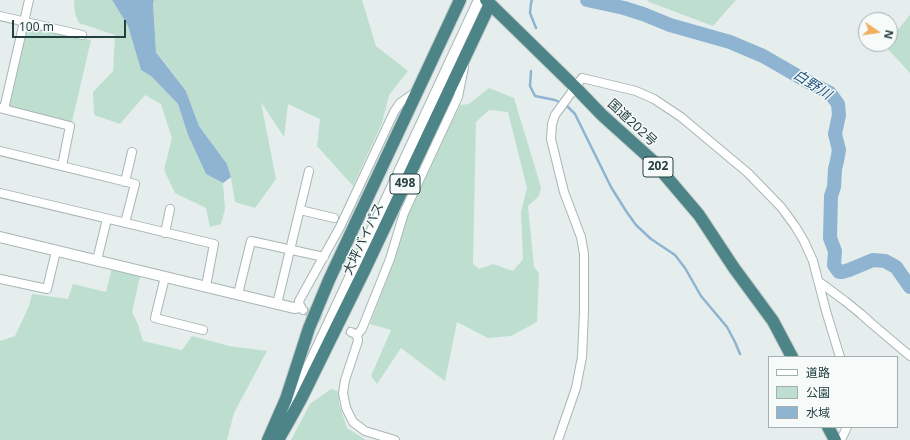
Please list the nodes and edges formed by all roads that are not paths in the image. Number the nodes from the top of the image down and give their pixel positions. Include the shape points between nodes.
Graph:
1 (29, 0) edge
2 (460, 0) edge
3 (487, 1) edge
4 (0, 16) edge
5 (24, 22) junction
6 (82, 35) dead end
7 (468, 51) junction
8 (575, 87) junction
9 (418, 90) junction
10 (2, 109) edge
11 (0, 151) edge
12 (132, 152) dead end
13 (62, 166) junction
14 (309, 171) dead end
15 (125, 182) junction
16 (0, 193) edge
17 (170, 209) dead end
18 (300, 210) junction
19 (334, 218) dead end
20 (107, 219) junction
21 (125, 223) junction
22 (165, 233) junction
23 (0, 237) edge
24 (290, 249) junction
25 (56, 251) junction
26 (324, 257) junction
27 (97, 260) junction
28 (165, 277) junction
29 (0, 279) edge
30 (818, 281) junction
31 (206, 286) junction
32 (238, 294) junction
33 (277, 304) junction
34 (302, 309) joint
35 (203, 330) dead end
36 (791, 356) edge
37 (840, 356) edge
38 (910, 356) edge
39 (829, 428) edge
40 (847, 428) edge
41 (268, 440) edge
42 (273, 440) edge
43 (278, 440) edge
44 (395, 440) edge
45 (558, 440) edge
46 (835, 440) edge
47 (841, 440) edge

1 - 5 street
2 - 9 highway, 大坪バイパス / 498
3 - 7 highway, 大坪バイパス / 498
3 - 8 highway, 国道202号 / 202
3 - 42 street via 463,34
4 - 5 street
5 - 6 street
5 - 10 street
7 - 43 highway, 大坪バイパス / 498 via 364,271
7 - 44 street via 458,97 404,213 390,259 362,329 354,334 358,341 345,380 343,392 346,408 353,422 365,431
8 - 30 street via 582,78 636,92 654,99 681,118 748,173 781,207 804,241
8 - 36 highway, 国道202号 / 202 via 653,161 699,215 773,321
8 - 45 street via 555,115 551,139 564,192 581,237 584,254 582,357 576,388
9 - 26 street via 400,102 394,112
9 - 41 highway, 大坪バイパス / 498 via 318,304 286,399
10 - 13 street via 70,126
11 - 13 street
12 - 15 street
13 - 15 street
14 - 18 street
15 - 21 street via 135,184
16 - 20 street
17 - 22 street
18 - 19 street
18 - 24 street
20 - 21 street
20 - 27 street
21 - 22 street
22 - 31 street via 214,244
23 - 25 street
24 - 26 street
24 - 32 street via 251,241
24 - 33 street
25 - 27 street
25 - 29 street via 47,289
26 - 34 street via 299,301
27 - 28 street
28 - 31 street
28 - 35 street via 155,318
30 - 37 street
30 - 38 street
31 - 32 street
32 - 33 street
33 - 34 street
39 - 46 highway
40 - 47 street

